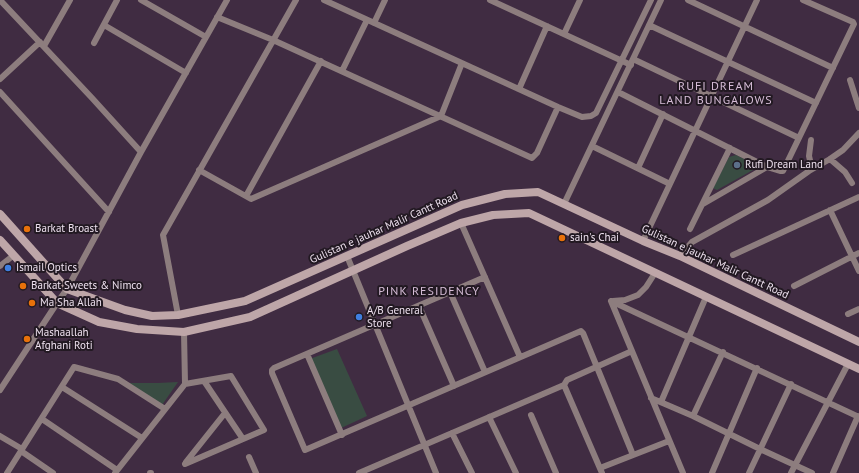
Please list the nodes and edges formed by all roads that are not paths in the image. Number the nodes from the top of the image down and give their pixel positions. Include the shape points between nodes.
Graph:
1 (0, 0) edge
2 (70, 0) edge
3 (117, 0) edge
4 (141, 0) edge
5 (227, 0) edge
6 (296, 0) edge
7 (324, 0) edge
8 (385, 0) edge
9 (490, 0) edge
10 (507, 0) edge
11 (580, 0) edge
12 (650, 0) edge
13 (661, 0) edge
14 (688, 0) edge
15 (757, 0) edge
16 (803, 0) edge
17 (504, 6) junction
18 (217, 17) junction
19 (367, 20) junction
20 (374, 23) junction
21 (104, 25) junction
22 (649, 25) junction
23 (547, 26) junction
24 (744, 27) junction
25 (564, 34) junction
26 (206, 37) junction
27 (274, 40) junction
28 (94, 42) dead end
29 (42, 44) junction
30 (622, 60) junction
31 (321, 61) junction
32 (728, 61) junction
33 (632, 62) junction
34 (462, 63) junction
35 (833, 68) junction
36 (342, 71) junction
37 (186, 72) junction
38 (0, 79) edge
39 (850, 80) dead end
40 (519, 89) junction
41 (0, 92) edge
42 (618, 92) junction
43 (712, 96) junction
44 (816, 103) junction
45 (558, 107) junction
46 (859, 108) edge
47 (663, 114) junction
48 (441, 116) junction
49 (696, 131) junction
50 (859, 133) edge
51 (799, 138) junction
52 (811, 140) dead end
53 (592, 146) junction
54 (730, 148) junction
55 (141, 152) junction
56 (830, 159) junction
57 (767, 167) junction
58 (638, 168) junction
59 (812, 169) junction
60 (199, 170) junction
61 (852, 183) dead end
62 (670, 184) junction
63 (246, 196) junction
64 (859, 197) edge
65 (564, 204) junction
66 (704, 204) junction
67 (830, 210) junction
68 (109, 212) junction
69 (0, 214) edge
70 (461, 223) junction
71 (690, 229) dead end
72 (0, 240) edge
73 (643, 241) junction
74 (14, 254) junction
75 (859, 254) edge
76 (733, 255) dead end
77 (347, 256) junction
78 (680, 256) junction
79 (852, 257) junction
80 (0, 266) edge
81 (353, 271) junction
82 (859, 271) edge
83 (655, 273) junction
84 (485, 277) junction
85 (794, 286) dead end
86 (67, 289) junction
87 (450, 292) junction
88 (706, 297) junction
89 (612, 301) junction
90 (57, 303) junction
91 (419, 306) junction
92 (859, 309) edge
93 (848, 314) dead end
94 (178, 315) junction
95 (375, 325) junction
96 (184, 332) junction
97 (689, 336) junction
98 (859, 342) edge
99 (632, 351) junction
100 (723, 352) junction
101 (307, 354) junction
102 (520, 357) junction
103 (848, 364) junction
104 (597, 367) junction
105 (757, 368) junction
106 (859, 370) edge
107 (485, 372) junction
108 (204, 381) junction
109 (185, 384) junction
110 (564, 384) junction
111 (790, 384) junction
112 (454, 386) junction
113 (62, 387) junction
114 (0, 390) edge
115 (652, 398) junction
116 (661, 402) junction
117 (828, 402) junction
118 (408, 406) junction
119 (165, 409) junction
120 (225, 412) junction
121 (531, 415) dead end
122 (693, 416) junction
123 (859, 416) edge
124 (489, 417) junction
125 (42, 419) junction
126 (452, 433) junction
127 (729, 434) junction
128 (342, 435) junction
129 (0, 436) edge
130 (142, 438) junction
131 (243, 439) junction
132 (669, 441) junction
133 (424, 445) junction
134 (760, 449) junction
135 (21, 450) junction
136 (633, 455) junction
137 (249, 457) dead end
138 (795, 465) junction
139 (375, 466) junction
140 (116, 471) edge
141 (599, 471) edge
142 (7, 473) edge
143 (53, 473) edge
144 (256, 473) edge
145 (359, 473) edge
146 (378, 473) edge
147 (436, 473) edge
148 (472, 473) edge
149 (516, 473) edge
150 (556, 473) edge
151 (683, 473) edge
152 (712, 473) edge
153 (749, 473) edge
154 (791, 473) edge
155 (812, 473) edge
156 (833, 473) edge

1 - 29 street
2 - 29 street
3 - 21 street
4 - 26 street
5 - 18 street
6 - 27 street
7 - 19 street
8 - 20 street
9 - 17 street
10 - 17 street
11 - 25 street
12 - 30 street
13 - 22 street
14 - 24 street
15 - 24 street
16 - 35 street via 854,24
17 - 23 street
18 - 26 street
18 - 27 street
19 - 20 street
19 - 36 street
20 - 34 street
21 - 28 street
21 - 37 street
22 - 32 street
22 - 33 street
23 - 25 street
23 - 40 street
24 - 32 street
24 - 35 street
25 - 30 street
26 - 37 street
27 - 31 street
27 - 60 street
29 - 38 street
29 - 55 street
30 - 33 street
30 - 45 street via 596,113 582,117
31 - 36 street
31 - 63 street
32 - 43 street
32 - 44 street
33 - 42 street
33 - 43 street
34 - 40 street
34 - 48 street
35 - 44 street
36 - 48 street
37 - 55 street
39 - 46 street
40 - 45 street
41 - 68 street
42 - 47 street
42 - 53 street
43 - 49 street
43 - 51 street
44 - 51 street
45 - 48 street via 537,153 532,158
47 - 49 street
47 - 58 street
48 - 63 street via 251,199
49 - 54 street
49 - 62 street
50 - 56 street
51 - 57 street via 783,171
52 - 59 street via 809,156
53 - 58 street
53 - 65 street
54 - 57 street
54 - 66 street
55 - 68 street
56 - 59 street
56 - 61 street via 845,172
57 - 66 street
58 - 62 street
59 - 78 street via 768,200 692,242
60 - 63 street
60 - 94 street via 163,235
62 - 73 street
64 - 67 street
65 - 73 main road, Gulistan e jauhar Malir Cantt Road
65 - 77 main road, Gulistan e jauhar Malir Cantt Road via 538,192 505,194 462,205
66 - 71 street
67 - 76 street
67 - 79 street
68 - 86 street
69 - 86 main road, Gulistan e jauhar Malir Cantt Road
70 - 81 main road
70 - 83 main road via 493,215 529,213
70 - 84 street
72 - 74 main road
73 - 78 main road, Gulistan e jauhar Malir Cantt Road
74 - 80 street
74 - 90 main road
75 - 79 street
77 - 81 street
77 - 94 main road, Gulistan e jauhar Malir Cantt Road via 245,301
78 - 98 main road, Gulistan e jauhar Malir Cantt Road
79 - 82 street
79 - 85 street
81 - 95 street
81 - 96 main road via 250,317
83 - 88 main road
83 - 89 street via 638,295
84 - 87 street
84 - 102 street
86 - 90 street
86 - 94 main road, Gulistan e jauhar Malir Cantt Road via 125,310 152,316
87 - 91 street
87 - 107 street
88 - 97 street
88 - 103 main road
89 - 97 street
89 - 99 street
90 - 96 main road via 99,322 137,330
90 - 114 street
91 - 95 street
91 - 112 street
92 - 93 street
95 - 101 street
95 - 118 street
96 - 109 street
97 - 100 street
97 - 116 street
99 - 104 street
99 - 115 street
100 - 105 street
100 - 122 street
101 - 128 street
101 - 128 street via 274,368 272,374 305,450
102 - 104 street via 581,331
102 - 107 street
103 - 106 main road
103 - 117 street
104 - 110 street via 567,380
104 - 136 street
105 - 111 street
105 - 127 street
107 - 112 street
108 - 109 street
108 - 120 street
108 - 131 street via 231,376 264,430
109 - 119 street
110 - 124 street
110 - 141 street
111 - 117 street
111 - 134 street
112 - 118 street
113 - 119 street via 74,367 118,379
113 - 125 street
113 - 130 street
115 - 116 street
115 - 132 street
116 - 122 street
117 - 123 street
117 - 138 street
118 - 128 street
118 - 133 street
119 - 130 street
120 - 131 street
120 - 131 street via 185,464
121 - 150 street
122 - 127 street
123 - 156 street
124 - 126 street
124 - 149 street
125 - 135 street
125 - 140 street
126 - 133 street
126 - 148 street
127 - 134 street
127 - 152 street
129 - 135 street
130 - 140 street
132 - 136 street
132 - 151 street
133 - 139 street
133 - 147 street
134 - 138 street
134 - 153 street
135 - 142 street
135 - 143 street
136 - 141 street
137 - 144 street
138 - 154 street
138 - 155 street
139 - 145 street
139 - 146 street

